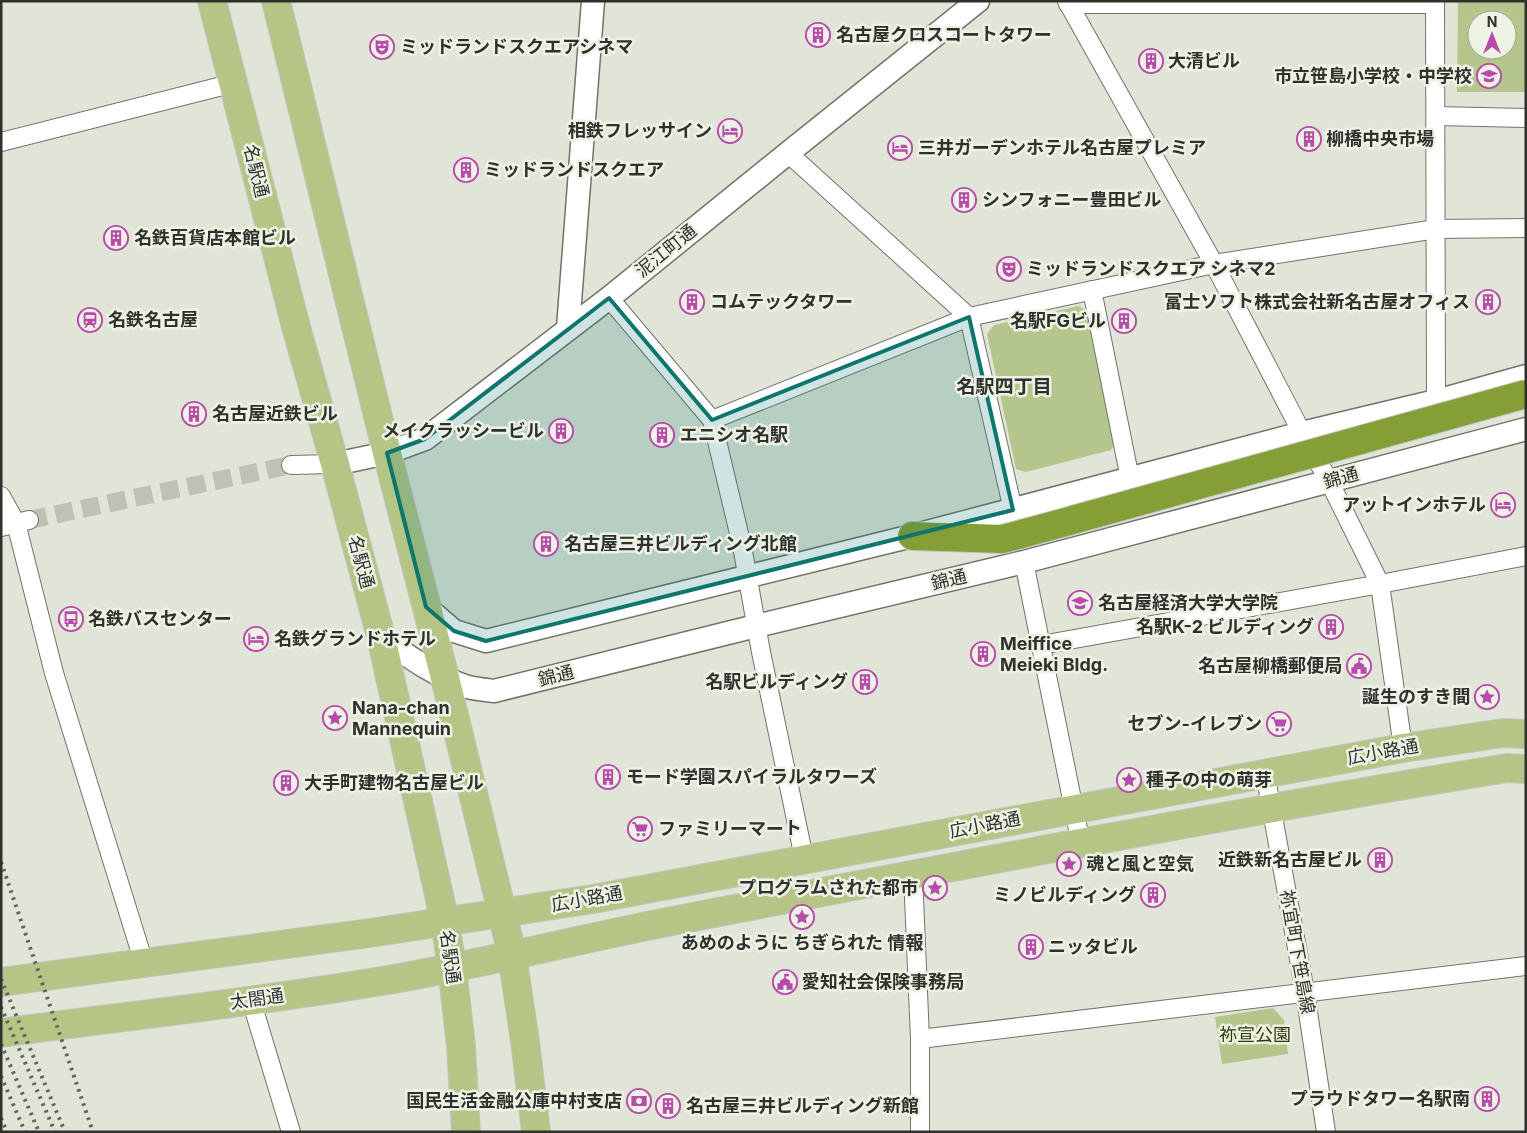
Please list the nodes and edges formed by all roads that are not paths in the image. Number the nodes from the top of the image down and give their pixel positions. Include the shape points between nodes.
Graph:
1 (212, 1) edge
2 (276, 1) edge
3 (593, 1) edge
4 (978, 1) edge
5 (1067, 3) edge
6 (1435, 3) edge
7 (234, 83) junction
8 (1436, 116) junction
9 (1526, 118) edge
10 (1, 142) edge
11 (788, 153) junction
12 (1526, 228) edge
13 (1436, 229) junction
14 (1214, 264) junction
15 (1092, 290) junction
16 (609, 298) junction
17 (970, 317) junction
18 (568, 328) junction
19 (1526, 376) edge
20 (1526, 394) edge
21 (1436, 401) junction
22 (712, 420) junction
23 (1526, 428) edge
24 (1302, 433) junction
25 (387, 453) junction
26 (335, 464) junction
27 (291, 465) tunnel mouth
28 (1130, 480) junction
29 (1329, 481) junction
30 (1, 496) edge
31 (1013, 510) junction
32 (16, 523) edge
33 (912, 536) junction
34 (1526, 556) edge
35 (1024, 562) junction
36 (747, 577) junction
37 (1380, 584) junction
38 (426, 607) junction
39 (756, 626) junction
40 (381, 637) junction
41 (1041, 645) junction
42 (445, 678) junction
43 (1526, 734) edge
44 (1403, 748) junction
45 (1526, 769) edge
46 (1265, 773) junction
47 (1074, 808) junction
48 (1272, 808) junction
49 (1081, 844) junction
50 (804, 858) junction
51 (913, 874) junction
52 (502, 912) junction
53 (445, 922) junction
54 (512, 955) junction
55 (144, 963) junction
56 (1526, 966) edge
57 (452, 968) junction
58 (1, 982) edge
59 (1304, 992) junction
60 (251, 1000) junction
61 (1, 1033) edge
62 (920, 1039) junction
63 (291, 1132) edge
64 (466, 1132) edge
65 (536, 1132) edge
66 (920, 1132) edge
67 (1326, 1132) edge

1 - 7 main road, 名駅通
2 - 25 main road
3 - 18 street
4 - 11 street, 泥江町通
5 - 6 street
5 - 14 street
6 - 8 street
7 - 10 street
7 - 26 main road, 名駅通 via 296,327
8 - 9 street
8 - 13 street
11 - 16 street, 泥江町通
11 - 17 street
12 - 13 street
13 - 14 street
13 - 21 street
14 - 15 street
14 - 24 street
15 - 17 street
15 - 28 street
16 - 18 street, 泥江町通
16 - 22 street
17 - 22 street
17 - 31 street
18 - 25 street, 泥江町通 via 425,439
19 - 21 street
20 - 33 highway, bridge via 1003,539
21 - 24 street
22 - 36 street
23 - 29 street, 錦通
24 - 28 street
24 - 29 street
25 - 26 street, 泥江町通
25 - 38 main road
26 - 27 street
26 - 40 main road, 名駅通
28 - 31 street
29 - 35 street, 錦通
29 - 37 street
30 - 32 street
31 - 33 street
32 - 55 street via 54,673
33 - 36 street
34 - 37 street
35 - 39 street, 錦通
35 - 41 street
36 - 38 street via 486,641 454,630
36 - 39 street
37 - 41 street
37 - 44 street
38 - 42 main road
39 - 42 street, 錦通 via 494,692
39 - 50 street
40 - 42 street, 錦通
40 - 53 main road, 名駅通
41 - 47 street
42 - 52 main road
43 - 44 main road, 広小路通 via 1502,733
44 - 46 main road, 広小路通
45 - 48 main road, 広小路通 via 1507,768
46 - 47 main road, 広小路通
46 - 48 street, 祢宜町下笹島線
47 - 49 street
47 - 50 main road, 広小路通
48 - 49 main road, 広小路通
48 - 59 street, 祢宜町下笹島線
49 - 51 main road, 広小路通
50 - 52 main road, 広小路通
51 - 54 main road, 広小路通
51 - 62 street
52 - 53 main road, 広小路通
52 - 54 main road
53 - 55 main road
53 - 57 main road, 名駅通
54 - 57 main road, 太閤通
54 - 65 main road
55 - 58 main road
56 - 59 street
57 - 60 main road, 太閤通
57 - 64 main road, 名駅通
59 - 62 street
59 - 67 street, 祢宜町下笹島線
60 - 61 main road, 太閤通
60 - 63 street
62 - 66 street

